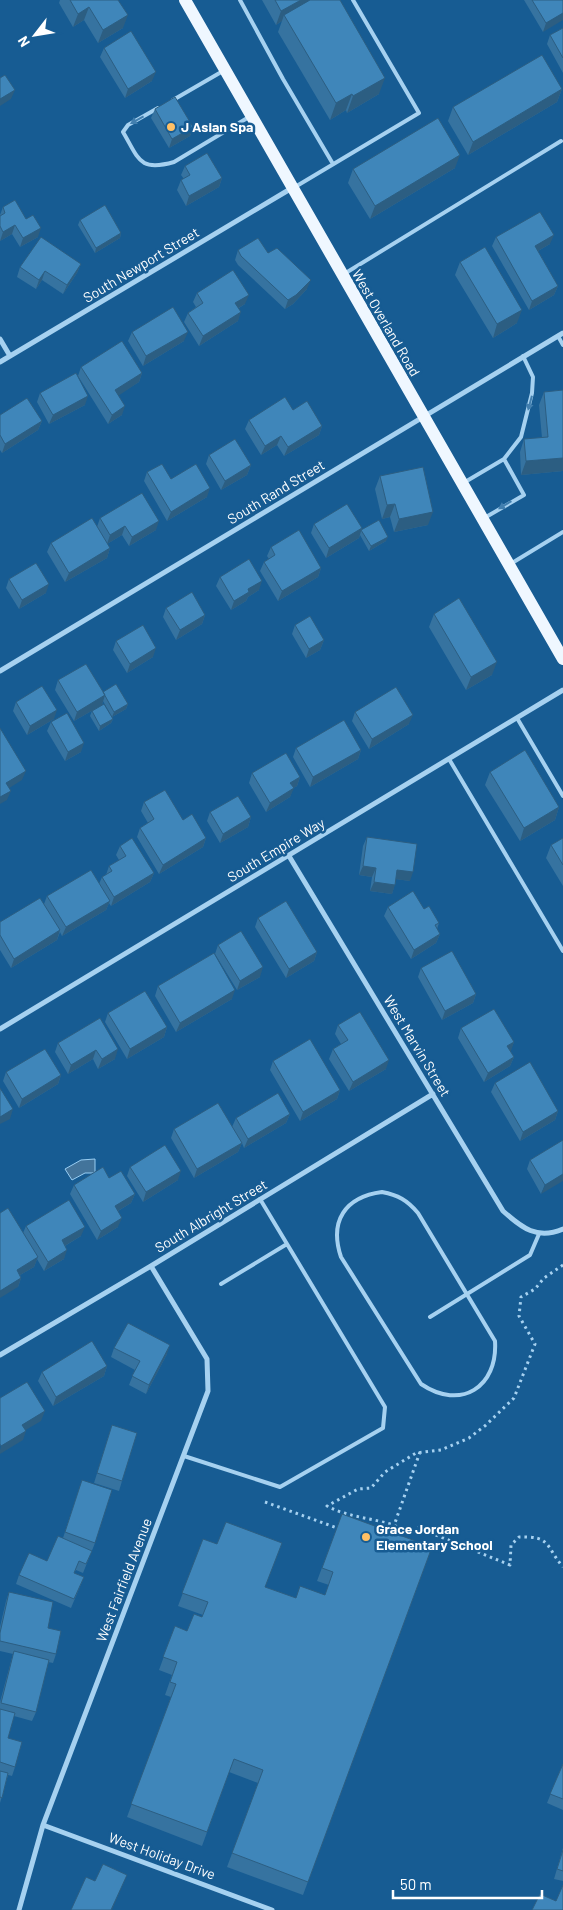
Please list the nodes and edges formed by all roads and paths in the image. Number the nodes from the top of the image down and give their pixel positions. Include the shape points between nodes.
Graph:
1 (185, 0) edge
2 (240, 0) edge
3 (353, 0) edge
4 (225, 70) junction
5 (251, 116) junction
6 (561, 141) dead end
7 (333, 164) junction
8 (293, 188) junction
9 (342, 275) junction
10 (560, 334) edge
11 (0, 339) edge
12 (563, 345) edge
13 (10, 356) junction
14 (523, 356) junction
15 (0, 362) edge
16 (422, 416) junction
17 (504, 459) junction
18 (462, 484) junction
19 (482, 520) junction
20 (563, 532) edge
21 (508, 565) junction
22 (563, 659) edge
23 (0, 670) edge
24 (563, 690) edge
25 (517, 718) junction
26 (449, 759) junction
27 (563, 796) edge
28 (289, 856) junction
29 (563, 951) edge
30 (0, 1029) edge
31 (433, 1094) junction
32 (260, 1199) junction
33 (563, 1229) edge
34 (538, 1234) junction
35 (287, 1244) junction
36 (563, 1265) edge
37 (151, 1266) junction
38 (221, 1284) dead end
39 (467, 1295) junction
40 (430, 1317) dead end
41 (0, 1355) edge
42 (420, 1452) junction
43 (184, 1456) junction
44 (265, 1502) dead end
45 (394, 1525) junction
46 (343, 1530) edge
47 (389, 1539) edge
48 (563, 1567) edge
49 (43, 1825) junction
50 (19, 1910) edge
51 (272, 1910) edge

1 - 4 main road, West Overland Road
2 - 7 lane
3 - 7 lane via 419,113
4 - 5 main road, West Overland Road
4 -> 5 lane via 128,125 123,132 141,163 162,165 202,147
5 - 8 main road, West Overland Road
6 - 9 lane
7 - 8 lane
8 - 9 main road, West Overland Road
8 - 13 street, South Newport Street
9 - 16 main road, West Overland Road
10 - 12 lane
10 - 14 street, South Rand Street
11 - 13 street
13 - 15 street, South Newport Street
14 - 16 street, South Rand Street
14 -> 17 lane via 533,376 532,393 520,437
16 - 18 main road, West Overland Road
16 - 23 street, South Rand Street
17 - 18 lane
17 -> 19 lane via 524,495
18 - 19 main road, West Overland Road
19 - 21 main road, West Overland Road
20 - 21 lane
21 - 22 main road, West Overland Road
24 - 25 street, South Empire Way
25 - 26 street, South Empire Way
25 - 27 lane
26 - 28 street, South Empire Way
26 - 29 lane
28 - 30 street, South Empire Way
28 - 31 street, West Marvin Street
31 - 32 street, South Albright Street
31 - 34 street, West Marvin Street via 503,1211 520,1226
32 - 35 lane
32 - 37 street, South Albright Street
33 - 34 street
34 - 39 lane via 530,1255
35 - 38 lane
35 - 43 lane via 385,1407 383,1428 280,1487
36 - 42 path via 535,1289 521,1296 519,1316 535,1344 514,1398 469,1438 441,1450
37 - 41 street, South Albright Street
37 - 43 street, West Fairfield Avenue via 206,1359 208,1390
39 - 39 lane via 409,1202 382,1192 367,1194 353,1201 343,1213 337,1227 336,1242 341,1257 421,1384 446,1396 461,1395 485,1381 496,1355 495,1341
39 - 40 lane
42 - 45 path
42 - 45 path via 385,1472 371,1488 358,1489 327,1506 337,1512
43 - 49 street, West Fairfield Avenue
44 - 46 path
45 - 47 path
45 - 48 path via 408,1532 420,1527 510,1565 512,1545 519,1537 535,1536 548,1543
49 - 50 street, West Fairfield Avenue
49 - 51 street, West Holiday Drive

